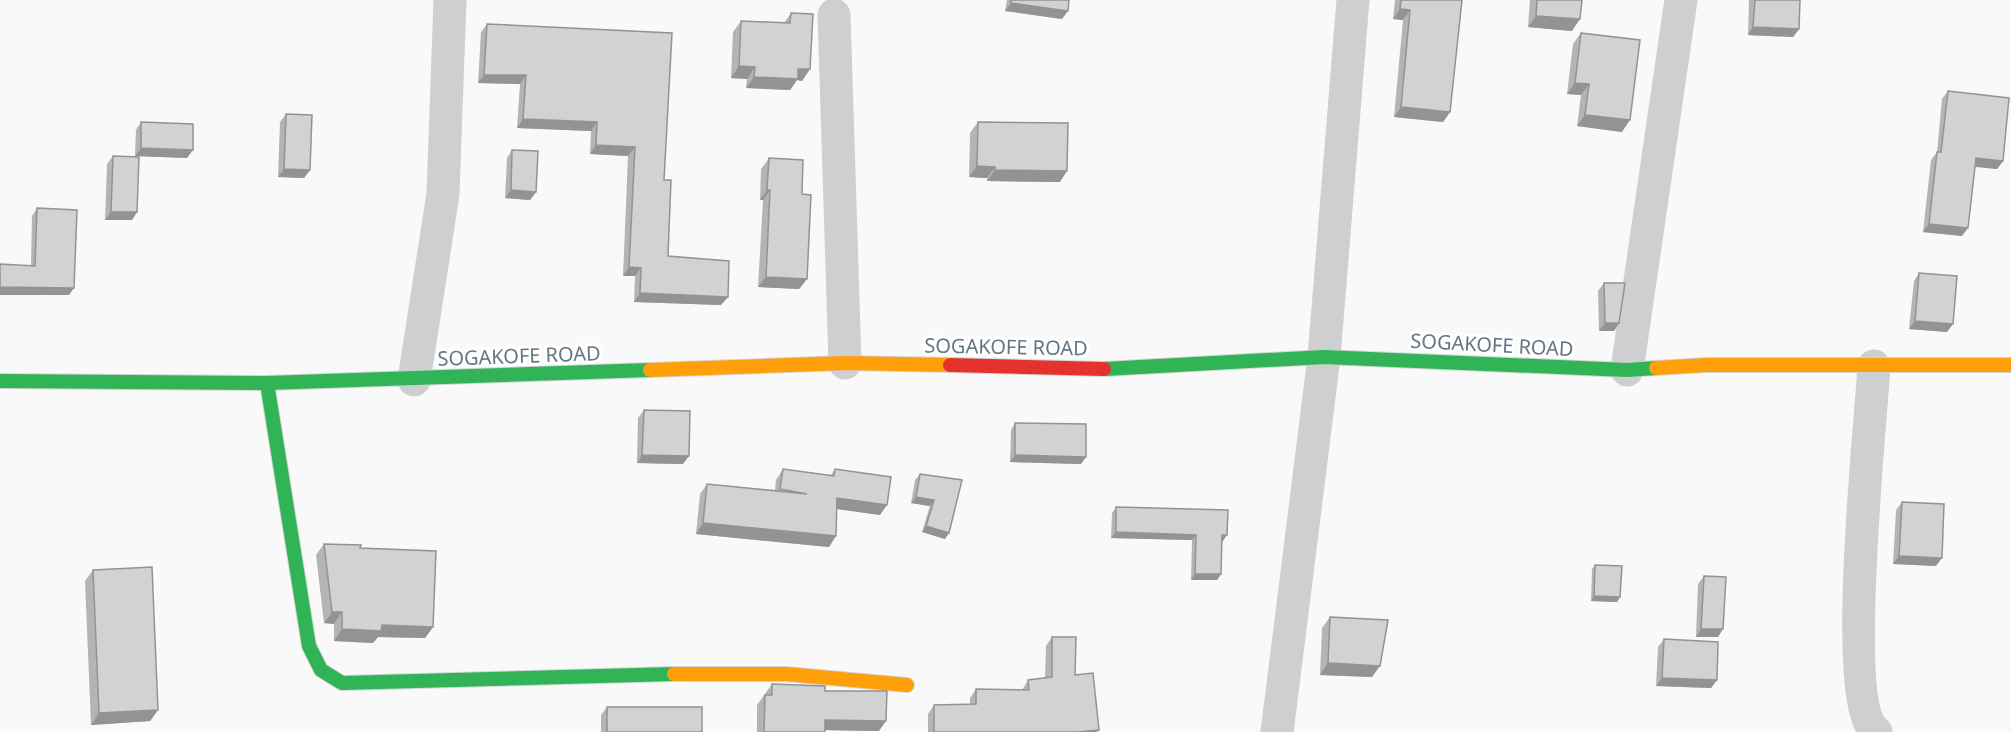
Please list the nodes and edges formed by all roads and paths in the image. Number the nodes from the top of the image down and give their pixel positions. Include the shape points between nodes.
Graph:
1 (450, 0) edge
2 (1353, 0) edge
3 (1681, 0) edge
4 (834, 15) dead end
5 (1324, 357) junction
6 (845, 363) junction
7 (2011, 365) edge
8 (1874, 366) junction
9 (1626, 370) junction
10 (414, 380) junction
11 (0, 381) edge
12 (267, 383) junction
13 (907, 685) dead end
14 (1277, 732) edge
15 (1876, 732) edge

1 - 10 street via 443,194
2 - 5 street
3 - 9 street
4 - 6 street
5 - 6 main road, SOGAKOFE ROAD via 1096,369
5 - 9 main road, SOGAKOFE ROAD
5 - 14 street
6 - 10 main road, SOGAKOFE ROAD
7 - 8 main road, SOGAKOFE ROAD
8 - 9 main road, SOGAKOFE ROAD via 1707,365
8 - 15 street via 1857,613 1864,712
10 - 12 main road, SOGAKOFE ROAD
11 - 12 main road, SOGAKOFE ROAD
12 - 13 main road via 309,645 321,670 342,683 731,672

